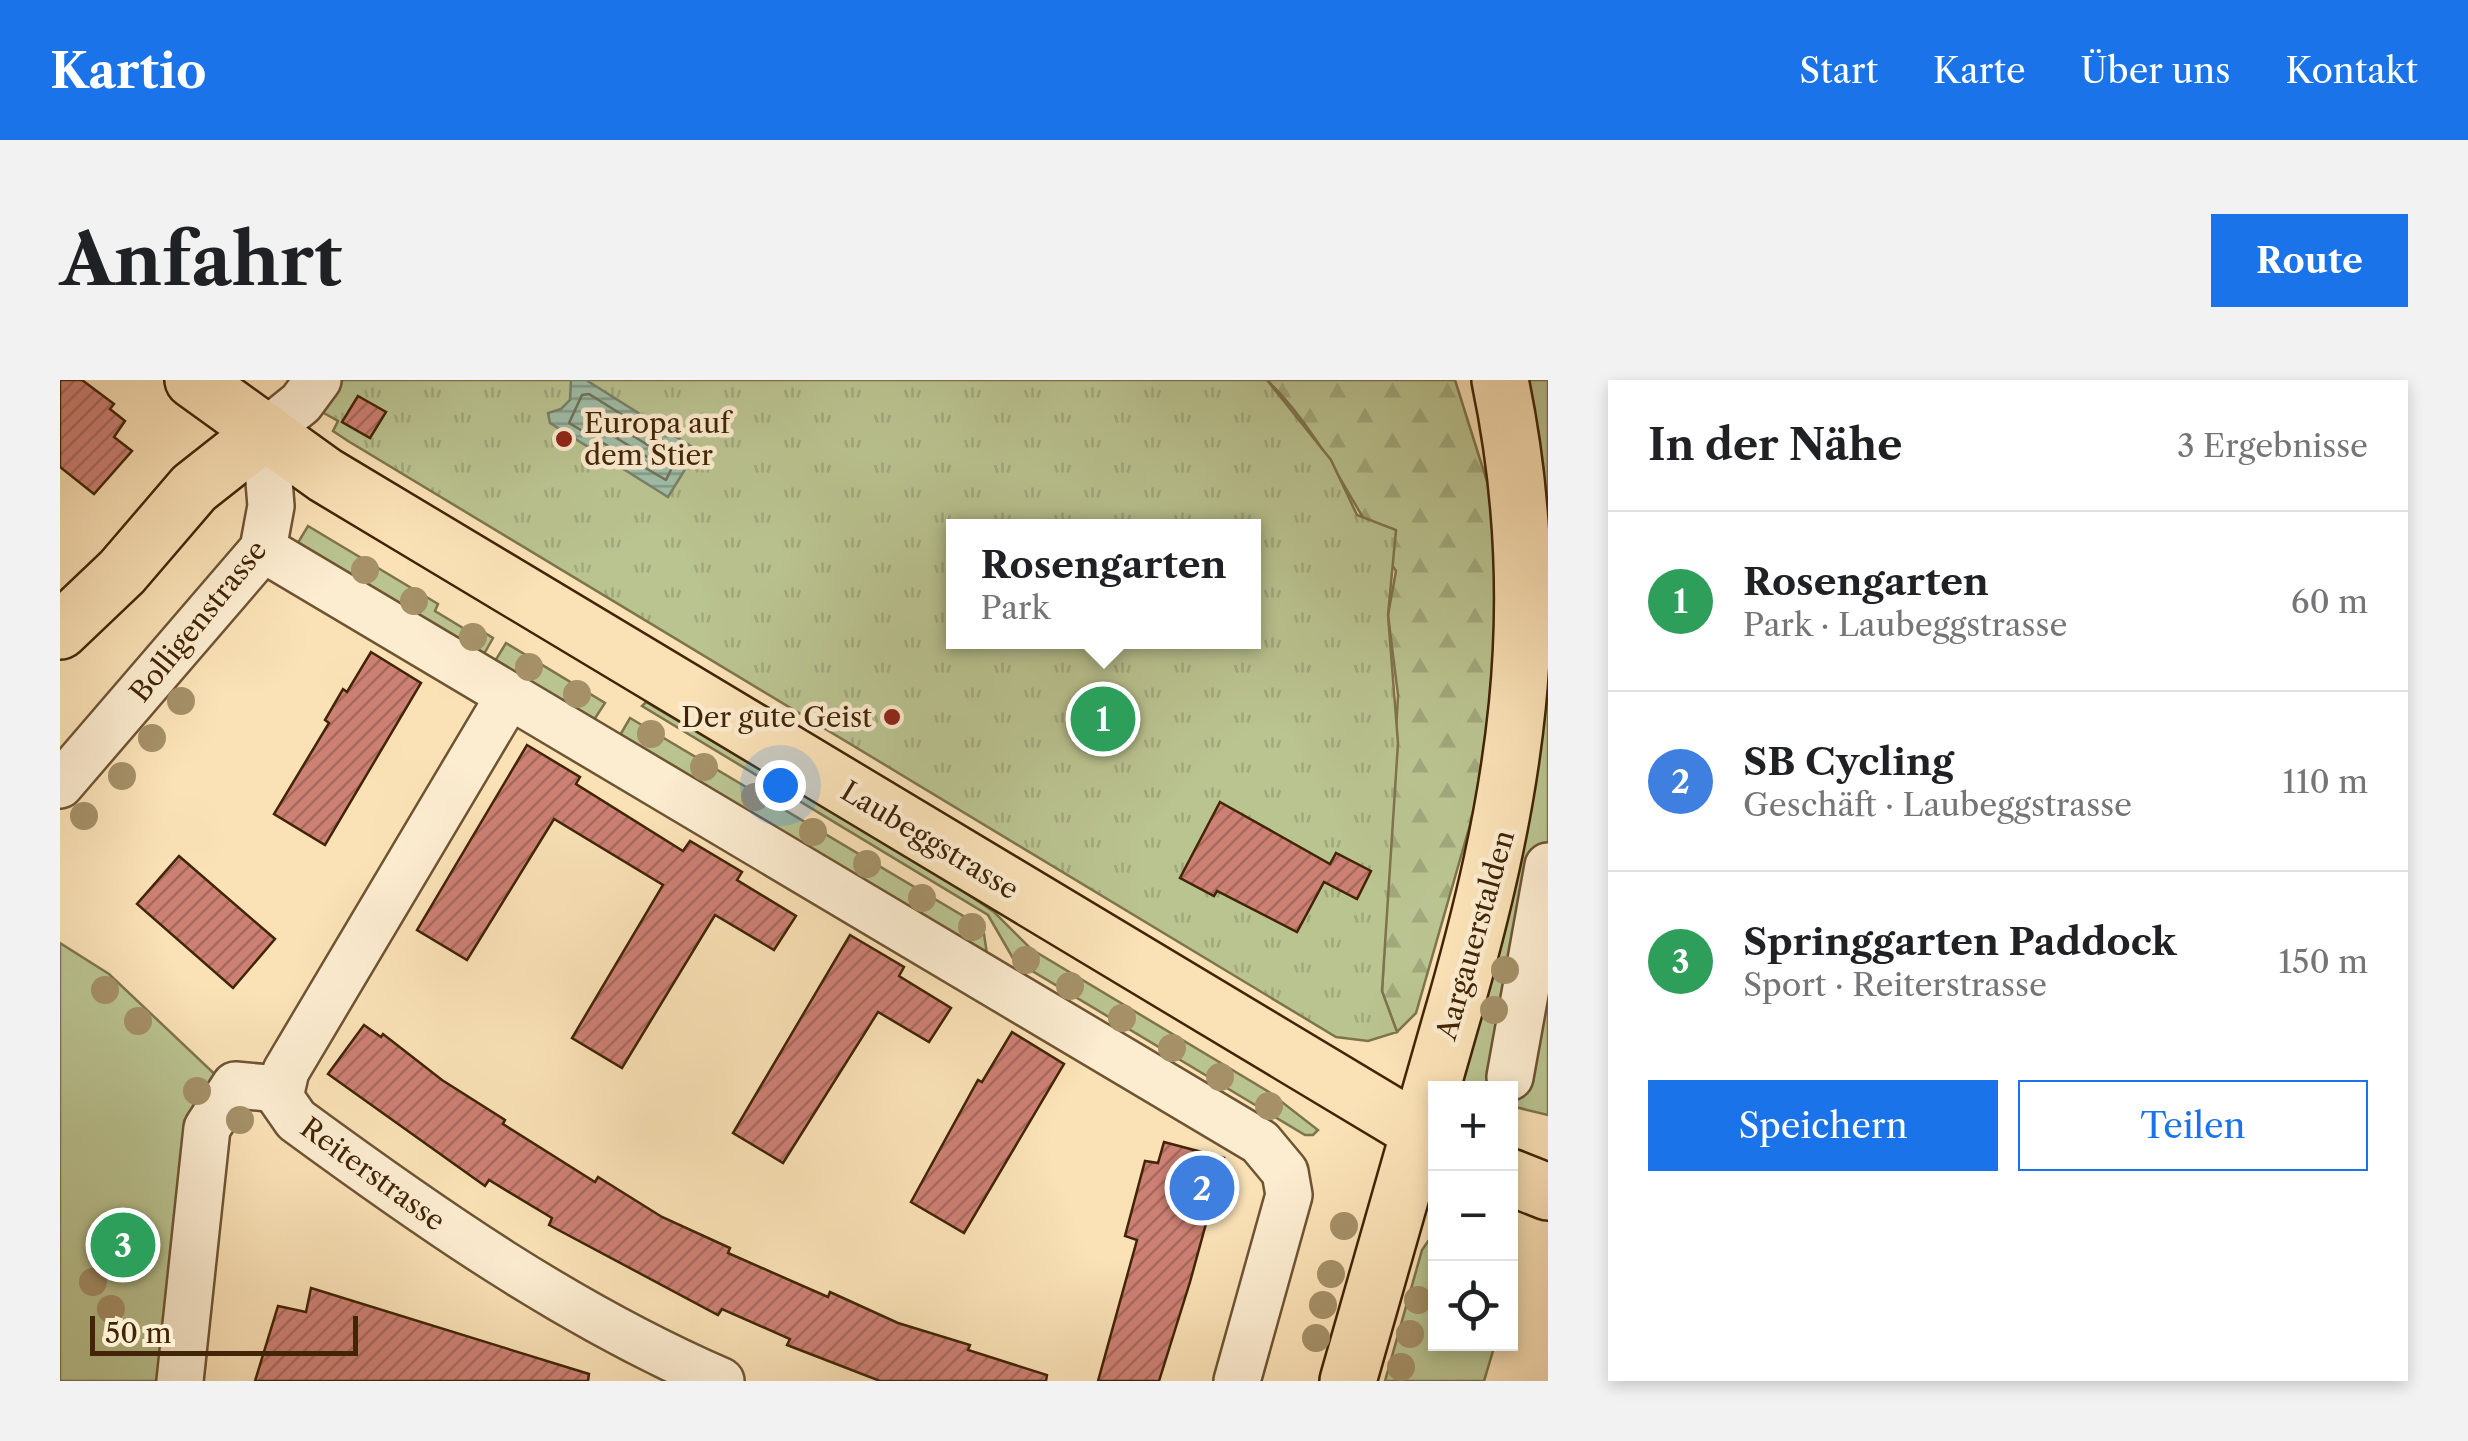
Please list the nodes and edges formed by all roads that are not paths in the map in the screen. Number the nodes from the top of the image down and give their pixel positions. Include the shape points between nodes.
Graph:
1 (193, 380) edge
2 (318, 380) edge
3 (1508, 381) edge
4 (265, 432) junction
5 (263, 549) junction
6 (60, 631) edge
7 (509, 696) junction
8 (60, 785) edge
9 (1548, 866) edge
10 (1510, 1077) dead end
11 (279, 1089) junction
12 (1427, 1138) edge
13 (1518, 1181) edge
14 (1548, 1192) edge
15 (180, 1381) edge
16 (721, 1381) edge
17 (1237, 1381) edge
18 (1348, 1381) edge

1 - 4 main road, Laubeggstrasse
2 - 4 street
3 - 12 main road, Aargauerstalden via 1536,552 1534,696 1515,797
4 - 5 street, Bolligenstrasse via 271,506
4 - 6 main road via 194,488
4 - 12 main road, Laubeggstrasse via 325,476
5 - 7 street
5 - 8 street, Bolligenstrasse
7 - 11 street, Reiterstrasse
7 - 17 street via 1269,1150 1285,1172 1289,1195
9 - 10 street, Aargauerstalden
11 - 15 street via 235,1085 208,1124
11 - 16 street, Reiterstrasse via 296,1120 462,1238 588,1316
12 - 18 main road, Aargauerstalden
13 - 14 main road

